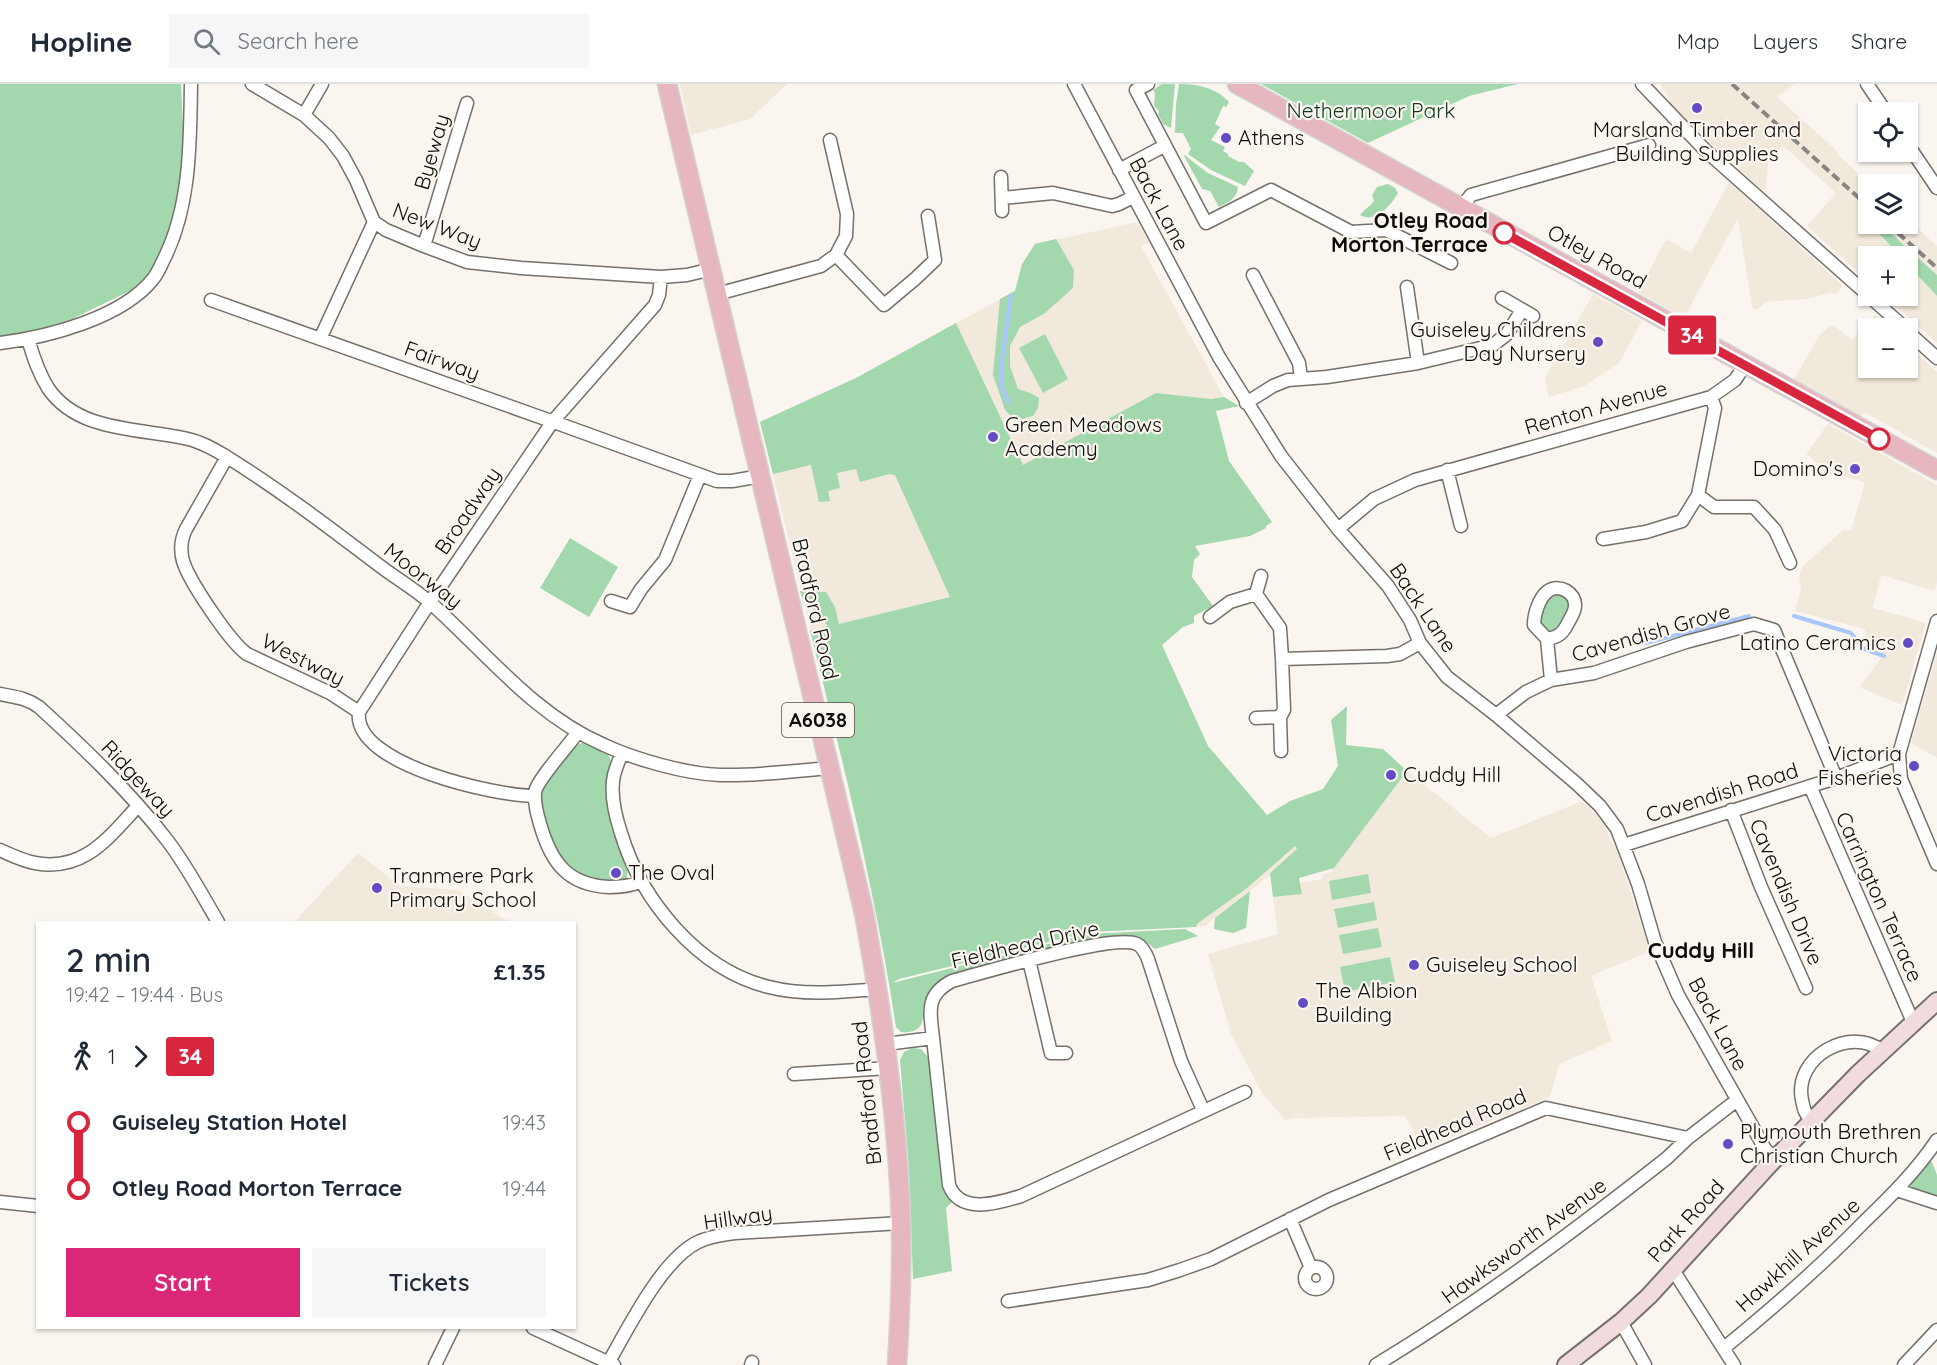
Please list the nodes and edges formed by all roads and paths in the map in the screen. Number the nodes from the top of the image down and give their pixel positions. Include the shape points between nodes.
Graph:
1 (191, 84) edge
2 (252, 84) edge
3 (322, 84) edge
4 (667, 84) edge
5 (1074, 84) edge
6 (1148, 84) edge
7 (1237, 84) edge
8 (1642, 84) edge
9 (1867, 84) edge
10 (1879, 102) edge
11 (466, 103) dead end
12 (304, 116) junction
13 (830, 140) dead end
14 (1649, 145) dead end
15 (1164, 146) junction
16 (1918, 160) edge
17 (1119, 170) junction
18 (1001, 177) dead end
19 (1937, 188) edge
20 (1132, 196) junction
21 (1460, 209) junction
22 (928, 216) dead end
23 (374, 222) junction
24 (424, 246) junction
25 (836, 255) junction
26 (1451, 263) dead end
27 (711, 269) junction
28 (1252, 274) dead end
29 (661, 277) junction
30 (1407, 287) dead end
31 (717, 294) junction
32 (1502, 298) dead end
33 (211, 300) dead end
34 (1894, 318) edge
35 (27, 339) junction
36 (320, 339) junction
37 (1918, 341) edge
38 (0, 342) edge
39 (1937, 358) edge
40 (1418, 363) junction
41 (1746, 365) junction
42 (1301, 378) junction
43 (1711, 397) junction
44 (1246, 403) junction
45 (552, 422) junction
46 (227, 457) junction
47 (1447, 470) junction
48 (1937, 470) edge
49 (700, 475) junction
50 (761, 476) junction
51 (1698, 495) junction
52 (1461, 526) dead end
53 (1338, 529) junction
54 (1603, 539) dead end
55 (1790, 563) dead end
56 (1261, 576) dead end
57 (1256, 594) junction
58 (611, 601) dead end
59 (430, 602) junction
60 (1210, 617) dead end
61 (1937, 621) edge
62 (1547, 639) dead end
63 (1420, 643) junction
64 (1282, 659) junction
65 (1551, 680) junction
66 (0, 694) edge
67 (359, 712) junction
68 (1496, 715) junction
69 (1280, 717) junction
70 (1256, 718) dead end
71 (578, 732) junction
72 (1281, 751) dead end
73 (622, 753) junction
74 (1899, 754) junction
75 (830, 768) junction
76 (1836, 778) junction
77 (1810, 786) junction
78 (535, 796) junction
79 (138, 806) junction
80 (1731, 810) junction
81 (1624, 845) junction
82 (0, 850) edge
83 (1937, 864) edge
84 (640, 882) junction
85 (217, 921) edge
86 (1029, 960) junction
87 (1806, 988) dead end
88 (878, 989) junction
89 (1937, 1001) edge
90 (1913, 1022) junction
91 (933, 1038) junction
92 (886, 1044) junction
93 (1882, 1052) junction
94 (1066, 1053) dead end
95 (889, 1068) junction
96 (794, 1074) dead end
97 (1245, 1092) dead end
98 (1737, 1100) junction
99 (1203, 1110) junction
100 (1812, 1121) junction
101 (1688, 1138) junction
102 (1934, 1144) edge
103 (1775, 1159) junction
104 (1937, 1161) edge
105 (1898, 1190) junction
106 (0, 1202) edge
107 (1937, 1203) edge
108 (36, 1206) edge
109 (1290, 1219) junction
110 (901, 1223) junction
111 (1311, 1268) dead end
112 (1673, 1270) junction
113 (1008, 1301) dead end
114 (1621, 1322) junction
115 (453, 1329) edge
116 (535, 1329) edge
117 (1936, 1332) edge
118 (1724, 1348) junction
119 (610, 1364) edge
120 (435, 1365) edge
121 (897, 1365) edge
122 (1376, 1365) edge
123 (1566, 1365) edge
124 (1645, 1365) edge
125 (1734, 1365) edge
126 (1904, 1365) edge

1 - 35 street via 187,177 179,221 154,278 122,305
2 - 12 street, New Way
3 - 12 street
4 - 27 main road, Bradford Road / A6038
5 - 17 street, Back Lane
6 - 15 street via 1136,90
7 - 21 main road, Otley Road
8 - 34 street via 1705,150
9 - 10 street
11 - 24 street, Byeway
12 - 23 street, New Way via 319,127 343,156
13 - 25 street via 848,214 846,236
14 - 21 street via 1471,195
15 - 17 street
15 - 26 street via 1206,223 1271,190 1351,232 1386,230
16 - 19 street
17 - 20 street, Back Lane
18 - 20 street via 1002,205 1053,193 1112,206
20 - 44 street, Back Lane
21 - 41 main road, Otley Road
22 - 25 street via 935,260 884,305
23 - 24 street, New Way
23 - 36 street
24 - 29 street, New Way via 485,265
25 - 31 street via 821,266
27 - 29 street, New Way
27 - 31 main road, Bradford Road / A6038
28 - 42 street via 1299,363
29 - 45 street, Broadway via 655,305
30 - 40 street
31 - 50 main road, Bradford Road / A6038
32 - 40 street via 1528,313 1493,345
33 - 36 street, Fairway
35 - 38 street
35 - 46 street, Moorway via 36,367 50,390 68,407 111,427 191,439
36 - 45 street, Fairway
37 - 39 street
40 - 42 street
41 - 43 street, Renton Avenue via 1735,380
41 - 48 main road, Otley Road
42 - 44 street via 1280,382
43 - 47 street, Renton Avenue
43 - 51 street via 1715,408
44 - 53 street, Back Lane
45 - 49 street, Fairway
45 - 59 street, Broadway
46 - 59 street, Moorway
46 - 67 street, Westway via 182,537 188,573 240,649 330,693
47 - 52 street
47 - 53 street, Renton Avenue via 1385,493
49 - 50 street, Fairway via 717,481
49 - 58 street via 665,560 630,607
50 - 75 main road, Bradford Road / A6038
51 - 54 street via 1682,521
51 - 55 street via 1714,507 1754,507 1775,530
53 - 63 street, Back Lane via 1388,586
56 - 57 street
57 - 60 street via 1230,602
57 - 64 street via 1280,628
59 - 67 street, Broadway
59 - 71 street, Moorway via 511,681
61 - 74 street
62 - 65 street
63 - 64 street via 1395,655
63 - 68 street, Back Lane via 1447,677
64 - 69 street via 1284,710
65 - 68 street, Cavendish Grove
65 - 76 street, Cavendish Grove via 1594,673 1754,624 1774,630
66 - 79 street, Ridgeway via 20,697 39,707
67 - 78 street, Westway via 364,734 394,758 448,780
68 - 81 street, Back Lane via 1600,806
69 - 70 street
69 - 72 street
71 - 73 street, Moorway
71 - 78 street via 540,781
73 - 75 street, Moorway via 716,775
73 - 84 street via 614,774 614,798 623,841
74 - 76 street, Cavendish Road
74 - 83 street via 1901,779
75 - 88 main road, Bradford Road / A6038
76 - 77 street, Cavendish Road
77 - 80 street, Cavendish Road
77 - 90 street, Carrington Terrace
78 - 84 street via 543,836 564,872 599,886
79 - 82 street via 102,845 69,862 33,863
79 - 85 street, Ridgeway via 168,840
80 - 81 street, Cavendish Road
80 - 87 street, Cavendish Drive
81 - 98 street, Back Lane via 1655,942 1678,995
84 - 88 street via 682,936 719,966 747,980 794,991
86 - 91 street, Fieldhead Drive via 940,987 930,1011
86 - 94 street via 1051,1053
86 - 99 street, Fieldhead Drive via 1125,943 1137,944 1144,950 1181,1061
88 - 92 main road, Bradford Road / A6038
89 - 90 main road, Park Road
90 - 93 main road, Park Road
91 - 92 street
91 - 99 street, Fieldhead Drive via 949,1185 955,1196 969,1203 1000,1202 1022,1196
92 - 95 main road, Bradford Road / A6038
93 - 100 main road, Park Road
93 - 100 street via 1865,1044 1845,1043 1814,1058 1803,1073 1801,1093 1805,1114
95 - 96 street
95 - 110 main road, Bradford Road / A6038
97 - 99 street, Fieldhead Drive
98 - 101 street
98 - 103 street, Back Lane
100 - 103 main road, Park Road
101 - 109 street, Fieldhead Road via 1546,1107
101 - 122 street, Hawksworth Avenue via 1659,1165 1516,1273 1447,1322
102 - 104 street, Hawkhill Avenue
102 - 105 street, Hawkhill Avenue
103 - 112 main road, Park Road
105 - 107 street
105 - 118 street, Hawkhill Avenue via 1796,1288
106 - 108 street
109 - 111 street
109 - 113 street, Fieldhead Road via 1211,1259 1148,1280
110 - 119 street, Hillway via 735,1233 698,1242 663,1272
110 - 121 main road, Bradford Road / A6038
112 - 114 main road, Park Road
112 - 118 street
114 - 123 main road, Park Road
114 - 124 street
115 - 120 street
116 - 119 street
117 - 126 street
118 - 125 street

